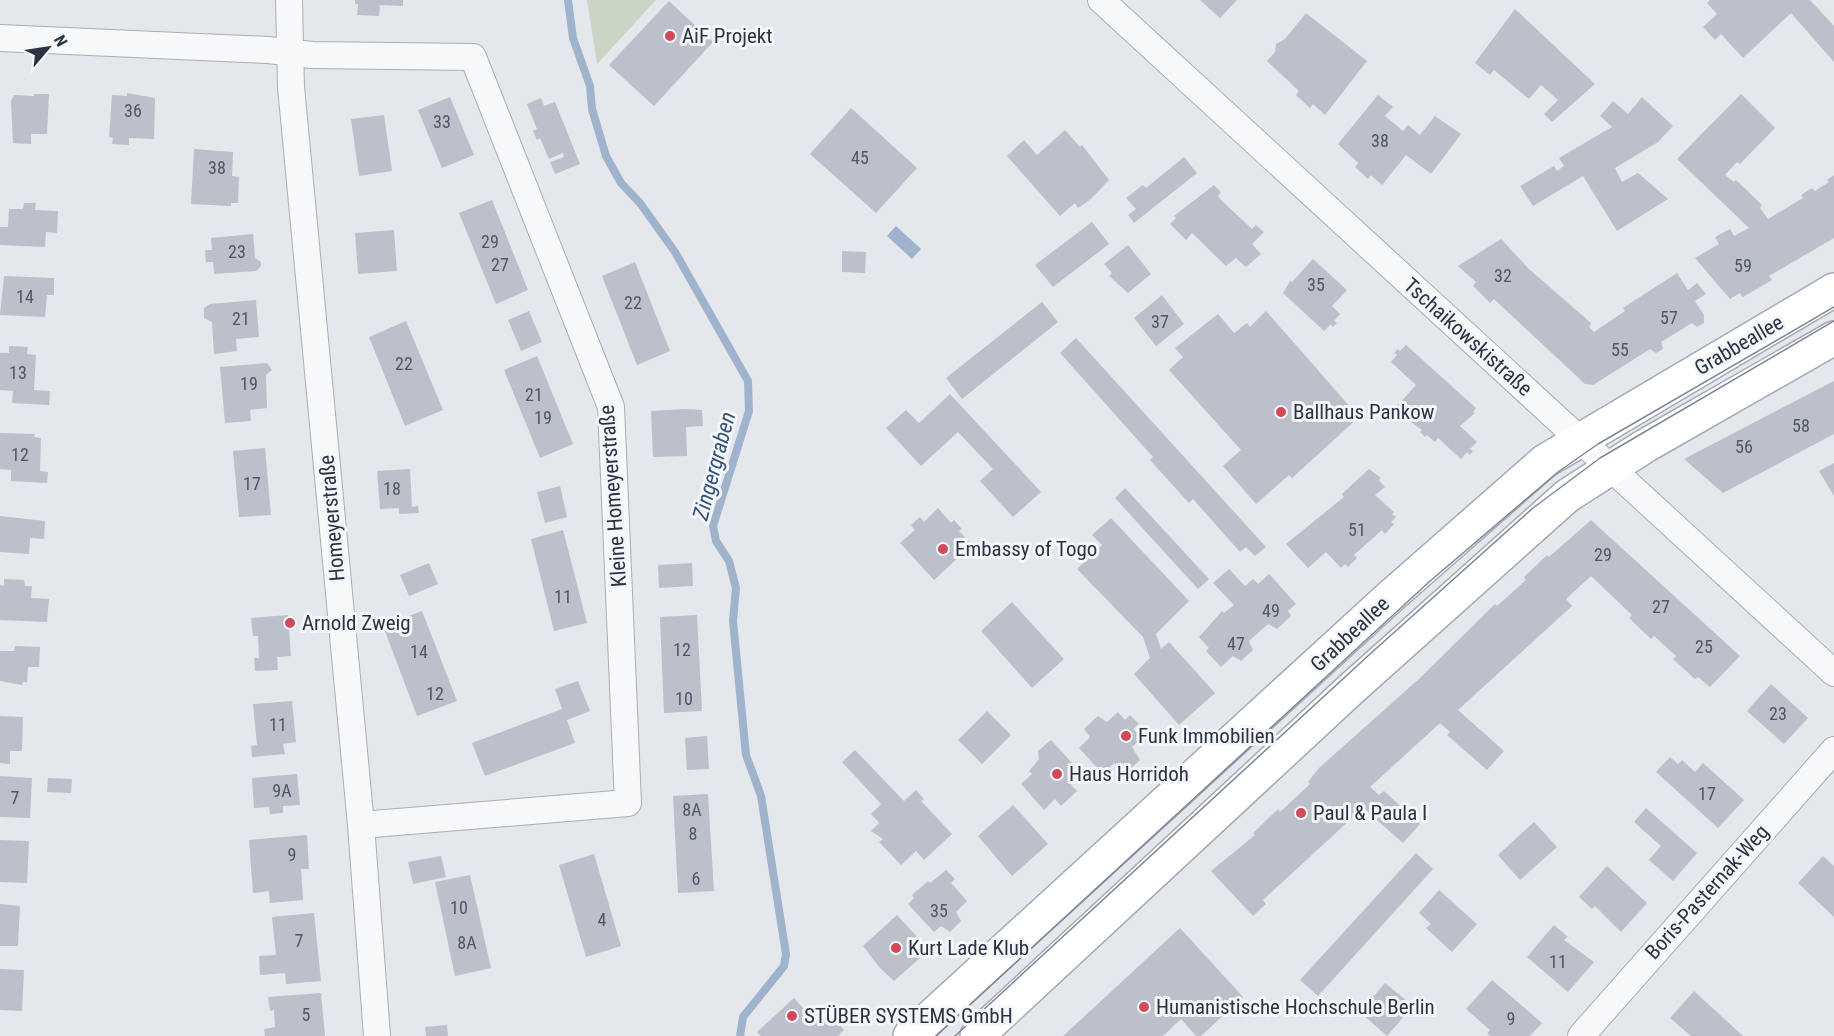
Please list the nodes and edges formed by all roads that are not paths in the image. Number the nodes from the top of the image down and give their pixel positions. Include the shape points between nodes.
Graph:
1 (290, 0) edge
2 (1101, 0) edge
3 (0, 38) edge
4 (289, 53) junction
5 (1834, 290) edge
6 (1834, 338) edge
7 (1579, 439) junction
8 (1610, 467) junction
9 (1834, 673) edge
10 (1834, 750) edge
11 (361, 825) junction
12 (377, 1036) edge
13 (910, 1036) edge
14 (977, 1036) edge
15 (1581, 1036) edge

1 - 4 street, Homeyerstraße
2 - 7 street, Tschaikowskistraße
3 - 4 street
4 - 11 street, Homeyerstraße
4 - 11 street, Kleine Homeyerstraße via 473,57 611,407 628,803
5 - 7 main road, Grabbeallee
6 - 8 main road, Grabbeallee
7 - 8 street, Tschaikowskistraße
7 - 13 main road, Grabbeallee via 1499,499
8 - 9 street, Tschaikowskistraße
8 - 14 main road, Grabbeallee via 1567,496 1514,542
10 - 15 street, Boris-Pasternak-Weg
11 - 12 street, Homeyerstraße

